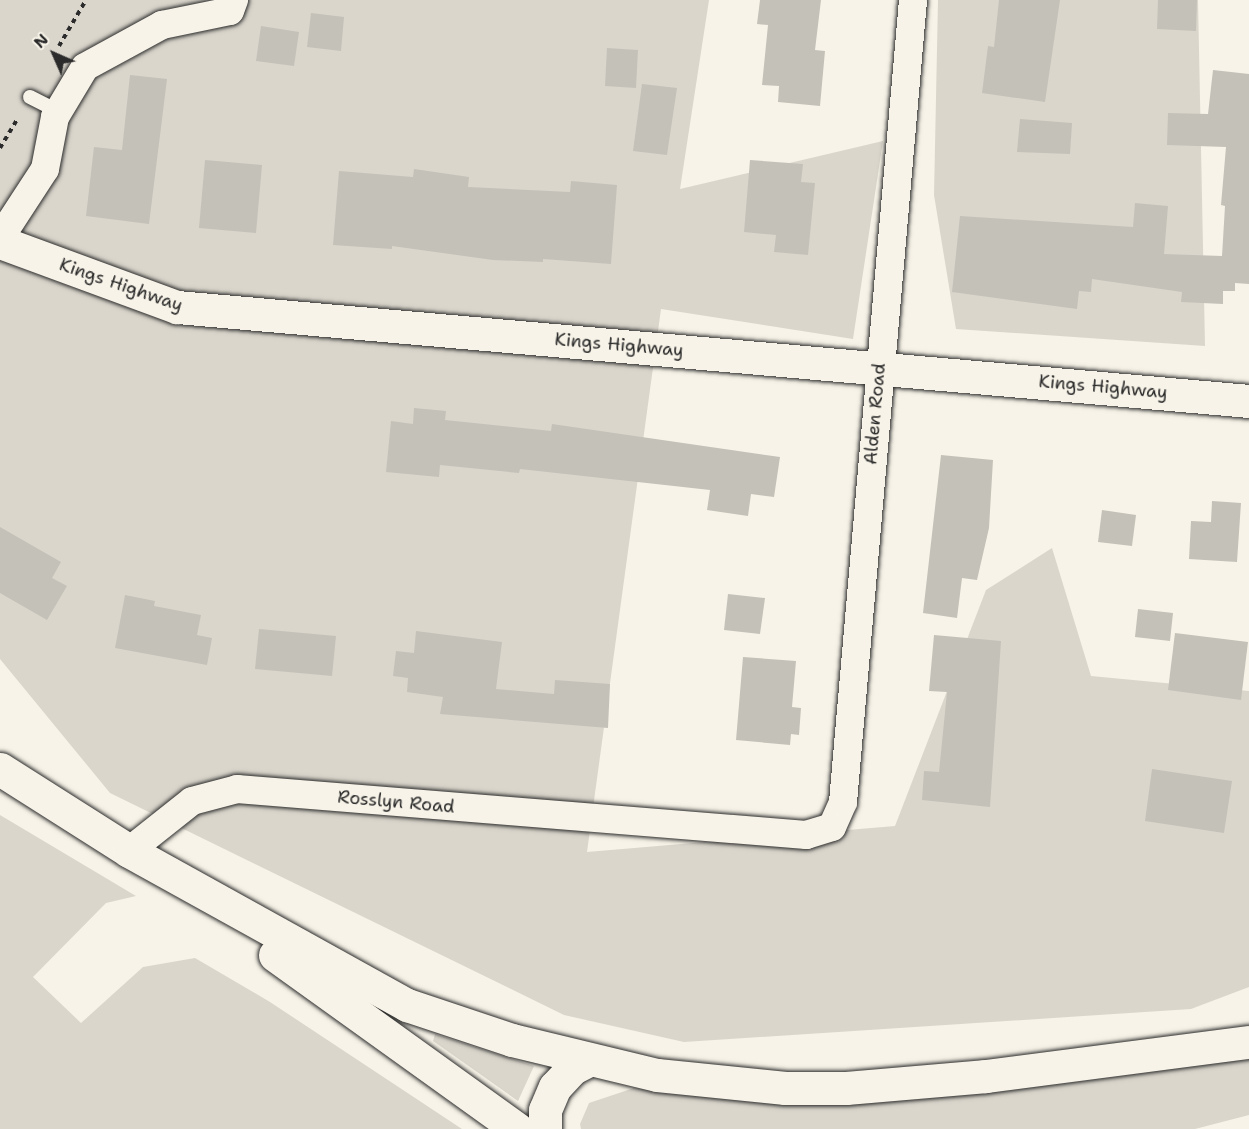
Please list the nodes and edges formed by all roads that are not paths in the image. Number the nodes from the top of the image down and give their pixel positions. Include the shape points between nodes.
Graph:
1 (234, 0) edge
2 (913, 0) edge
3 (30, 97) dead end
4 (58, 111) junction
5 (0, 240) edge
6 (878, 367) junction
7 (1249, 401) edge
8 (0, 769) edge
9 (832, 827) joint
10 (129, 851) junction
11 (1249, 1042) edge
12 (588, 1060) junction
13 (517, 1129) edge
14 (545, 1129) edge

1 - 4 street via 230,11 162,25 85,67
2 - 6 street, Alden Road
3 - 4 lane
4 - 5 street via 45,169
5 - 6 main road, Kings Highway via 177,307
6 - 7 main road, Kings Highway
6 - 9 street, Alden Road via 843,802
8 - 10 main road
9 - 10 street, Rosslyn Road via 806,835 237,789 192,801
10 - 12 main road via 407,1005 459,1025
10 - 13 main road
11 - 12 main road via 986,1077 846,1088 724,1084
12 - 14 main road via 573,1068 555,1087 545,1110

